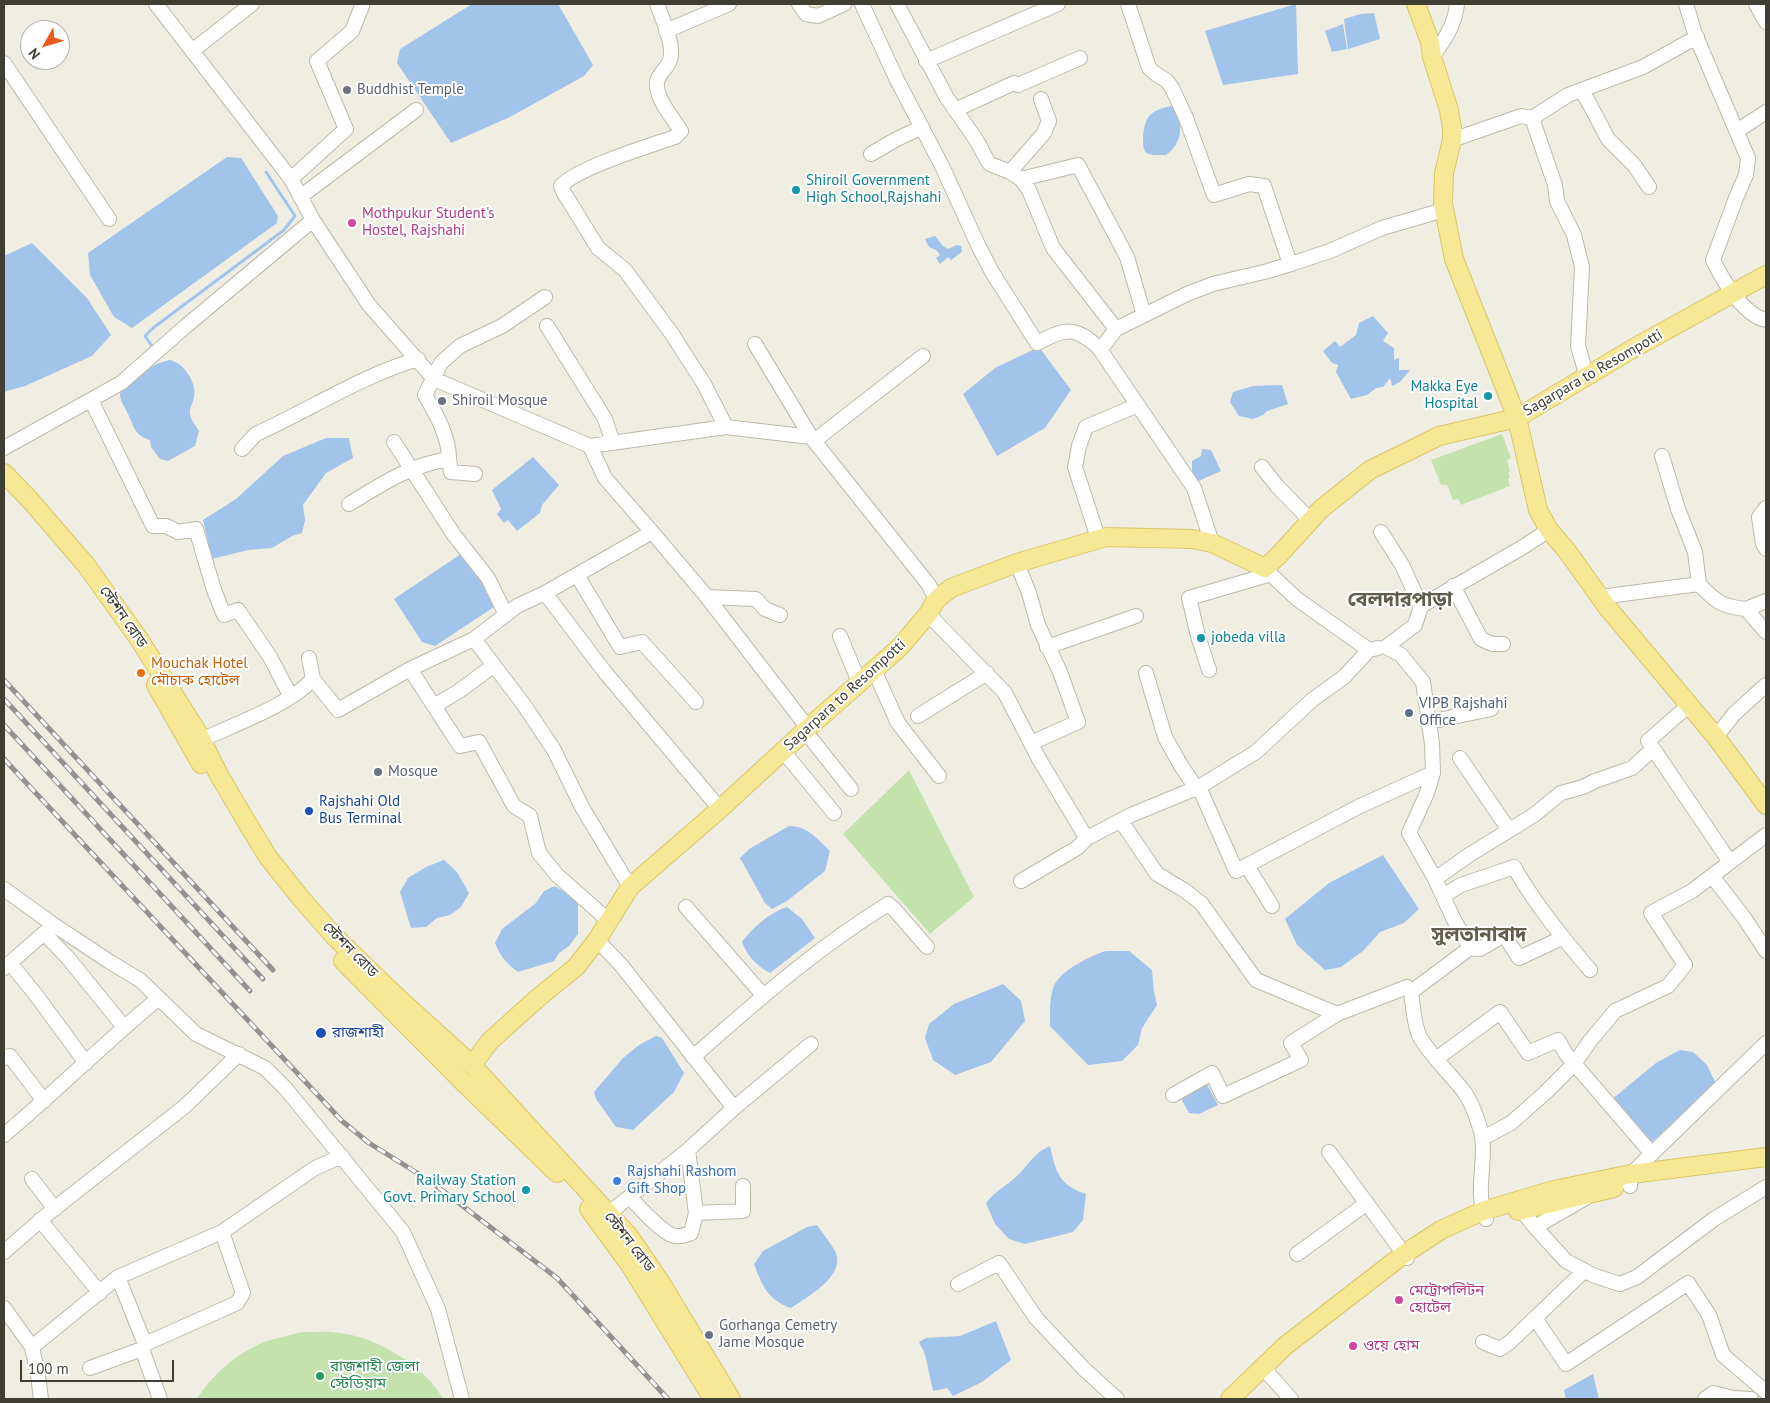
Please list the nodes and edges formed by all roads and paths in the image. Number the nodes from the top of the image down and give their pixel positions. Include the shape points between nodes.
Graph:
1 (156, 4) edge
2 (252, 4) edge
3 (361, 4) edge
4 (657, 4) edge
5 (729, 4) edge
6 (799, 4) edge
7 (844, 4) edge
8 (862, 4) edge
9 (897, 4) edge
10 (1058, 4) edge
11 (1128, 4) edge
12 (1416, 4) edge
13 (1457, 4) edge
14 (1686, 4) edge
15 (1756, 4) edge
16 (1766, 22) edge
17 (666, 31) junction
18 (1697, 37) junction
19 (192, 51) junction
20 (1432, 57) junction
21 (1080, 58) dead end
22 (926, 61) junction
23 (4, 62) edge
24 (1582, 90) junction
25 (1041, 99) dead end
26 (416, 110) dead end
27 (955, 110) junction
28 (1766, 112) edge
29 (1532, 118) junction
30 (922, 127) junction
31 (1737, 131) junction
32 (1452, 140) junction
33 (871, 154) dead end
34 (1016, 175) junction
35 (291, 179) junction
36 (1649, 187) dead end
37 (300, 197) junction
38 (1444, 210) junction
39 (109, 219) dead end
40 (313, 220) junction
41 (1290, 264) junction
42 (1766, 275) edge
43 (1733, 292) junction
44 (545, 297) dead end
45 (1144, 316) junction
46 (1766, 320) edge
47 (547, 326) dead end
48 (1116, 329) junction
49 (755, 344) dead end
50 (1099, 348) junction
51 (923, 356) dead end
52 (418, 359) junction
53 (1587, 377) junction
54 (434, 378) junction
55 (91, 400) junction
56 (1138, 405) junction
57 (1517, 418) junction
58 (726, 427) junction
59 (813, 439) junction
60 (394, 442) dead end
61 (613, 443) junction
62 (590, 446) junction
63 (4, 448) edge
64 (242, 449) dead end
65 (1662, 456) dead end
66 (449, 458) junction
67 (1262, 467) dead end
68 (412, 469) junction
69 (4, 473) edge
70 (475, 474) dead end
71 (4, 488) edge
72 (349, 504) dead end
73 (1766, 508) edge
74 (1311, 520) junction
75 (1549, 530) junction
76 (652, 532) junction
77 (1381, 532) dead end
78 (1098, 538) junction
79 (1212, 543) junction
80 (1766, 549) edge
81 (1017, 563) junction
82 (1268, 571) junction
83 (577, 575) junction
84 (1700, 584) junction
85 (1454, 586) junction
86 (545, 593) junction
87 (707, 597) junction
88 (1600, 597) junction
89 (1766, 600) edge
90 (1421, 606) junction
91 (932, 607) junction
92 (1746, 609) junction
93 (506, 615) junction
94 (780, 615) dead end
95 (1136, 616) dead end
96 (1766, 632) edge
97 (840, 636) dead end
98 (474, 639) junction
99 (1503, 644) dead end
100 (1047, 647) junction
101 (1386, 647) junction
102 (1369, 650) junction
103 (309, 658) dead end
104 (493, 666) junction
105 (410, 669) junction
106 (874, 670) junction
107 (1210, 670) dead end
108 (987, 673) junction
109 (1146, 673) dead end
110 (312, 680) junction
111 (860, 682) junction
112 (1766, 685) edge
113 (291, 697) junction
114 (696, 702) dead end
115 (1689, 705) junction
116 (434, 706) junction
117 (1491, 709) dead end
118 (918, 716) dead end
119 (1429, 722) junction
120 (806, 729) junction
121 (1716, 738) junction
122 (201, 740) junction
123 (1031, 743) junction
124 (1653, 749) junction
125 (783, 751) junction
126 (1460, 758) dead end
127 (1433, 773) junction
128 (939, 776) dead end
129 (851, 788) dead end
130 (1198, 788) junction
131 (1766, 805) edge
132 (720, 809) junction
133 (834, 813) dead end
134 (1121, 821) junction
135 (1509, 830) junction
136 (1766, 835) edge
137 (1088, 837) junction
138 (1730, 862) junction
139 (1247, 866) junction
140 (1712, 876) junction
141 (1435, 879) junction
142 (1021, 880) dead end
143 (630, 887) junction
144 (4, 889) edge
145 (1443, 896) junction
146 (1272, 906) dead end
147 (686, 908) dead end
148 (609, 921) junction
149 (49, 929) junction
150 (1562, 938) junction
151 (597, 940) junction
152 (1764, 944) edge
153 (927, 947) dead end
154 (1470, 948) junction
155 (7, 966) edge
156 (1590, 970) dead end
157 (1411, 992) junction
158 (763, 995) junction
159 (158, 998) junction
160 (1338, 1014) junction
161 (124, 1027) junction
162 (1766, 1043) edge
163 (811, 1044) dead end
164 (239, 1054) junction
165 (692, 1057) junction
166 (4, 1058) edge
167 (1436, 1059) junction
168 (86, 1064) junction
169 (1574, 1064) junction
170 (472, 1065) junction
171 (1173, 1095) dead end
172 (44, 1101) junction
173 (734, 1108) junction
174 (4, 1135) edge
175 (1483, 1138) junction
176 (688, 1150) junction
177 (1329, 1152) dead end
178 (1652, 1154) junction
179 (342, 1156) junction
180 (1766, 1157) edge
181 (1766, 1168) edge
182 (32, 1179) dead end
183 (1631, 1180) junction
184 (743, 1186) dead end
185 (1766, 1187) edge
186 (1592, 1194) junction
187 (629, 1197) junction
188 (1367, 1203) junction
189 (1520, 1206) junction
190 (54, 1209) junction
191 (696, 1213) junction
192 (608, 1214) junction
193 (1484, 1215) junction
194 (40, 1220) junction
195 (1534, 1227) junction
196 (222, 1232) junction
197 (4, 1252) edge
198 (1297, 1254) dead end
199 (1405, 1256) junction
200 (1584, 1271) junction
201 (118, 1277) junction
202 (958, 1284) dead end
203 (100, 1293) junction
204 (4, 1308) edge
205 (1535, 1318) junction
206 (1483, 1342) dead end
207 (143, 1346) junction
208 (32, 1348) junction
209 (90, 1368) dead end
210 (1267, 1372) junction
211 (1766, 1393) edge
212 (41, 1399) edge
213 (160, 1399) edge
214 (462, 1399) edge
215 (713, 1399) edge
216 (731, 1399) edge
217 (1117, 1399) edge
218 (1230, 1399) edge
219 (1241, 1399) edge
220 (1292, 1399) edge
221 (1704, 1399) edge
222 (1741, 1399) edge
223 (1751, 1399) edge
224 (1758, 1399) edge

1 - 19 street
2 - 19 street
3 - 35 street via 352,31 317,61 346,129
4 - 17 street
5 - 17 street
6 - 7 street via 806,14 818,16
8 - 30 street
9 - 22 street
10 - 22 street
11 - 41 street via 1149,68 1167,80 1172,88 1214,195 1248,184 1264,186
12 - 20 main road
13 - 20 street via 1447,38
14 - 18 street
15 - 16 street
17 - 58 street via 670,41 670,60 658,78 657,86 659,97 681,132 584,171 561,186 598,248 625,270 672,334 704,384
18 - 24 street via 1643,67
18 - 31 street
19 - 35 street
20 - 32 main road via 1449,110
21 - 27 street
22 - 27 street
23 - 39 street
24 - 29 street
24 - 36 street via 1608,138 1634,165
25 - 34 street via 1049,121
26 - 37 street
27 - 34 street via 986,160
28 - 31 street
29 - 32 street via 1521,116
29 - 53 street via 1555,185 1557,201 1574,235 1582,267 1578,346
30 - 33 street
30 - 50 street via 992,272 1037,343 1071,331
31 - 43 street via 1748,158 1746,175 1714,260
32 - 38 main road via 1444,172
34 - 45 street via 1078,165 1127,258
34 - 48 street via 1029,190 1053,248
35 - 37 street
37 - 40 street
38 - 41 street via 1382,228
38 - 57 main road via 1454,259
40 - 52 street via 370,305
40 - 55 street via 121,383
41 - 45 street via 1213,284
42 - 43 main road, Sagarpara to Resompotti
43 - 46 street via 1746,308
43 - 53 main road, Sagarpara to Resompotti
44 - 54 street via 502,326 460,346 441,363
45 - 48 street
47 - 61 street via 605,419
48 - 50 street
49 - 59 street
50 - 56 street
51 - 59 street
52 - 54 street
52 - 64 street via 365,379 256,434
53 - 57 main road, Sagarpara to Resompotti
54 - 62 street
54 - 66 street via 425,395 440,421
55 - 63 street
55 - 113 street via 154,526 166,526 178,532 196,529 224,615 238,610 270,657
56 - 78 street via 1086,427 1079,446 1075,467
56 - 79 street via 1194,488
57 - 74 main road, Sagarpara to Resompotti via 1439,436 1378,466
57 - 75 main road via 1538,510
58 - 59 street
58 - 61 street
59 - 91 street via 929,585
60 - 68 street
61 - 62 street
62 - 76 street via 605,478
65 - 84 street via 1695,552
66 - 68 street
66 - 70 street via 451,472
67 - 74 street
68 - 72 street
68 - 93 street via 454,535 488,578
69 - 122 main road, স্টেশন রোড via 86,565 171,688
71 - 215 main road, স্টেশন রোড via 89,586 128,641 265,872 315,932 554,1170 597,1219 630,1265
73 - 80 street via 1759,517
74 - 82 main road, Sagarpara to Resompotti
75 - 85 street
75 - 88 main road
76 - 83 street
76 - 87 street
77 - 90 street via 1402,565
78 - 79 main road, Sagarpara to Resompotti via 1192,538
78 - 81 main road, Sagarpara to Resompotti
79 - 82 main road, Sagarpara to Resompotti
81 - 91 main road, Sagarpara to Resompotti via 951,588
81 - 100 street
82 - 102 street via 1297,599
82 - 107 street via 1189,598
83 - 86 street
83 - 114 street via 620,647 642,642
84 - 88 street
84 - 92 street via 1714,600 1733,608
85 - 90 street
85 - 99 street via 1480,639
86 - 93 street
86 - 132 street via 604,672
87 - 94 street via 756,599
87 - 120 street
88 - 115 main road
89 - 92 street
90 - 101 street via 1415,625
91 - 106 main road, Sagarpara to Resompotti via 900,647
91 - 108 street
92 - 96 street
93 - 98 street
95 - 100 street
97 - 111 street
98 - 104 street
98 - 105 street
100 - 123 street via 1078,722
101 - 102 street
101 - 119 street via 1401,655 1423,682
102 - 130 street via 1344,677 1312,700 1256,752
103 - 110 street
104 - 116 street
104 - 143 street via 554,750 582,807
105 - 110 street via 338,710
105 - 116 street
106 - 111 main road, Sagarpara to Resompotti
106 - 128 street via 898,723
108 - 118 street
108 - 123 street via 1005,693
109 - 130 street via 1165,737
110 - 113 street
111 - 120 main road, Sagarpara to Resompotti
112 - 121 street via 1734,714
113 - 122 street
115 - 121 main road
115 - 124 street via 1648,741
116 - 148 street via 460,746 479,742 514,806 530,816 540,853 556,875
117 - 119 street
119 - 127 street
120 - 125 main road, Sagarpara to Resompotti
120 - 129 street
121 - 131 main road
122 - 170 main road, স্টেশন রোড via 268,857 299,896 333,935
123 - 137 street
124 - 135 street via 1632,768 1561,793
124 - 138 street
125 - 132 main road, Sagarpara to Resompotti
125 - 133 street
126 - 135 street
127 - 139 street via 1360,806
127 - 141 street via 1409,833
130 - 134 street
130 - 139 street via 1236,871
132 - 143 main road, Sagarpara to Resompotti
134 - 137 street
134 - 160 street via 1157,874 1201,903 1256,980
135 - 141 street
136 - 138 street
137 - 142 street via 1077,848
138 - 140 street
139 - 146 street
140 - 152 street
140 - 169 street via 1651,913 1685,965 1668,986 1615,1011
141 - 145 street
143 - 148 main road, Sagarpara to Resompotti
144 - 149 street
145 - 150 street via 1461,885 1514,867
145 - 154 street
147 - 158 street
148 - 151 main road, Sagarpara to Resompotti
149 - 155 street
149 - 159 street via 140,980
149 - 161 street via 68,958
150 - 154 street via 1519,958 1504,934 1480,949
150 - 156 street
151 - 165 street via 621,965
151 - 170 main road, Sagarpara to Resompotti via 576,967 490,1040
153 - 158 street via 888,904 826,945
154 - 157 street
155 - 168 street via 54,1018
157 - 160 street via 1407,987
157 - 167 street via 1419,1035
158 - 165 street
159 - 161 street
159 - 164 street via 196,1034
160 - 171 street via 1291,1043 1301,1060 1223,1096 1212,1073
161 - 168 street
162 - 178 street
163 - 173 street
164 - 179 street via 265,1068
164 - 190 street via 184,1107
165 - 173 street
166 - 172 street via 10,1056
167 - 169 street via 1500,1012 1528,1053 1558,1040
167 - 175 street via 1467,1095
168 - 172 street
169 - 175 street via 1511,1123
169 - 178 street
170 - 192 main road, স্টেশন রোড
172 - 174 street
173 - 176 street
175 - 193 street via 1480,1190
176 - 187 street
176 - 191 street
177 - 188 street
178 - 183 street
179 - 196 street via 315,1168
179 - 214 street via 403,1232 438,1309
180 - 183 main road
181 - 183 main road
182 - 190 street
183 - 186 main road
183 - 189 main road via 1554,1190
184 - 191 street via 743,1211
185 - 200 street via 1714,1219 1638,1277 1620,1284
186 - 189 main road
186 - 195 street
187 - 191 street via 672,1236 682,1237 691,1233
187 - 192 street
188 - 198 street
188 - 199 street
189 - 193 main road
189 - 195 street
190 - 194 street
192 - 216 main road, স্টেশন রোড via 628,1236 661,1284
193 - 199 main road
194 - 197 street
194 - 203 street
195 - 200 street via 1566,1262
196 - 201 street
196 - 207 street via 243,1293 237,1303
199 - 210 main road via 1289,1348
199 - 218 main road via 1285,1346
200 - 205 street
201 - 203 street
201 - 207 street
202 - 217 street via 999,1263 1036,1318
203 - 208 street
204 - 208 street
205 - 206 street via 1500,1349
205 - 211 street via 1566,1364 1688,1283 1709,1315 1724,1355
207 - 209 street
207 - 213 street
208 - 212 street
210 - 219 main road
210 - 220 street
211 - 224 street
221 - 222 street via 1713,1393
222 - 223 street

